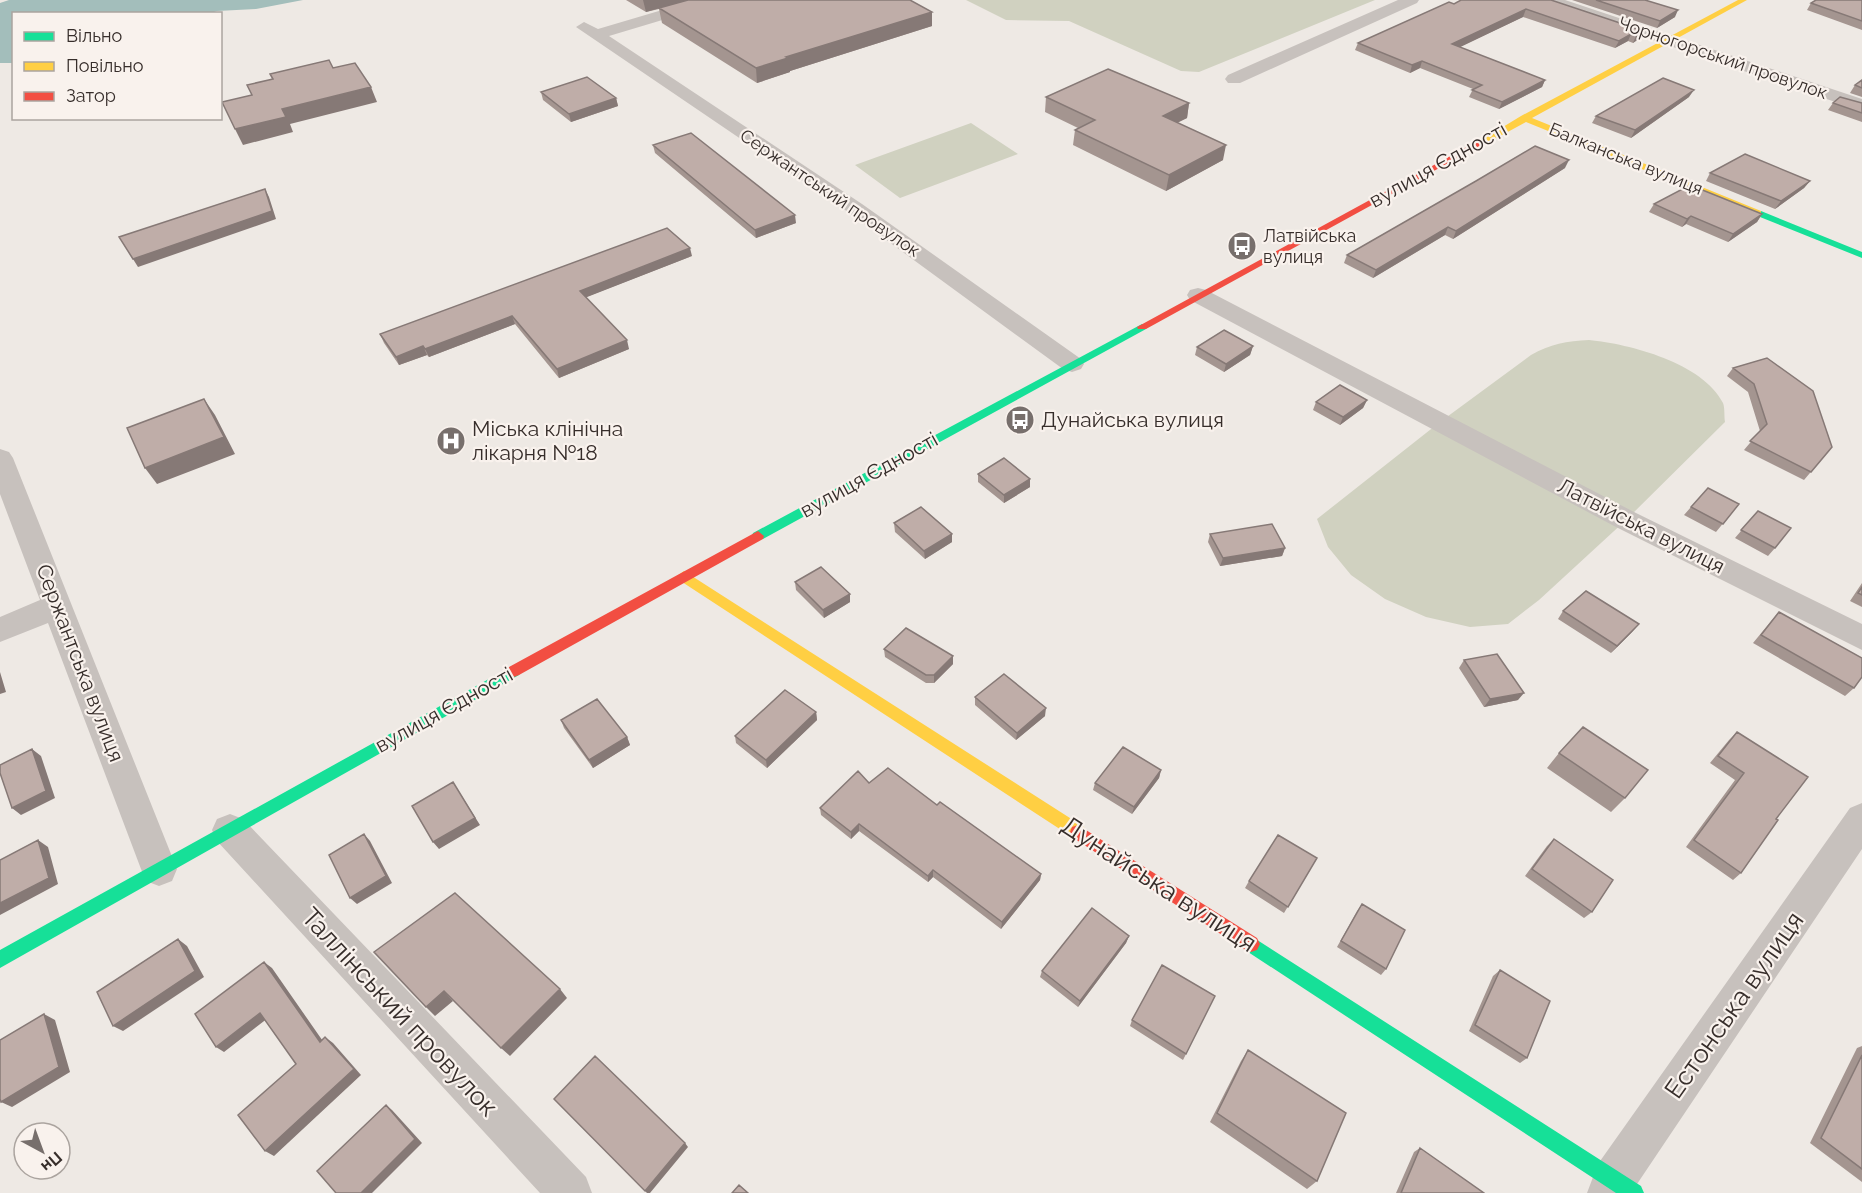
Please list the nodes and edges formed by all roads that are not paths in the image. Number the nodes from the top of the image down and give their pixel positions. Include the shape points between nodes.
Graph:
1 (713, 0) edge
2 (1411, 0) edge
3 (1549, 0) edge
4 (1743, 0) edge
5 (1669, 39) junction
6 (1234, 79) dead end
7 (1862, 105) edge
8 (1524, 117) junction
9 (1862, 255) edge
10 (1198, 296) junction
11 (1072, 364) junction
12 (0, 458) edge
13 (684, 576) junction
14 (57, 606) junction
15 (0, 630) edge
16 (1862, 638) edge
17 (1862, 819) edge
18 (230, 830) junction
19 (159, 869) junction
20 (0, 959) edge
21 (1618, 1188) edge
22 (570, 1193) edge

1 - 11 street, Сержантський провулок via 590,31 855,208
2 - 6 street
3 - 5 street, Чорногорський провулок
4 - 5 main road, вулиця Єдності
5 - 7 street, Чорногорський провулок
5 - 8 main road, вулиця Єдності
8 - 9 main road, Балканська вулиця
8 - 10 main road, вулиця Єдності
10 - 11 main road, вулиця Єдності
10 - 16 street, Латвійська вулиця via 1626,520
11 - 13 main road, вулиця Єдності
12 - 14 street, Сержантська вулиця
13 - 18 main road, вулиця Єдності
13 - 21 main road, Дунайська вулиця
14 - 15 street
14 - 19 street, Сержантська вулиця
17 - 21 street, Естонська вулиця
18 - 19 main road, вулиця Єдності
18 - 22 street, Таллінський провулок
19 - 20 main road, вулиця Єдності

